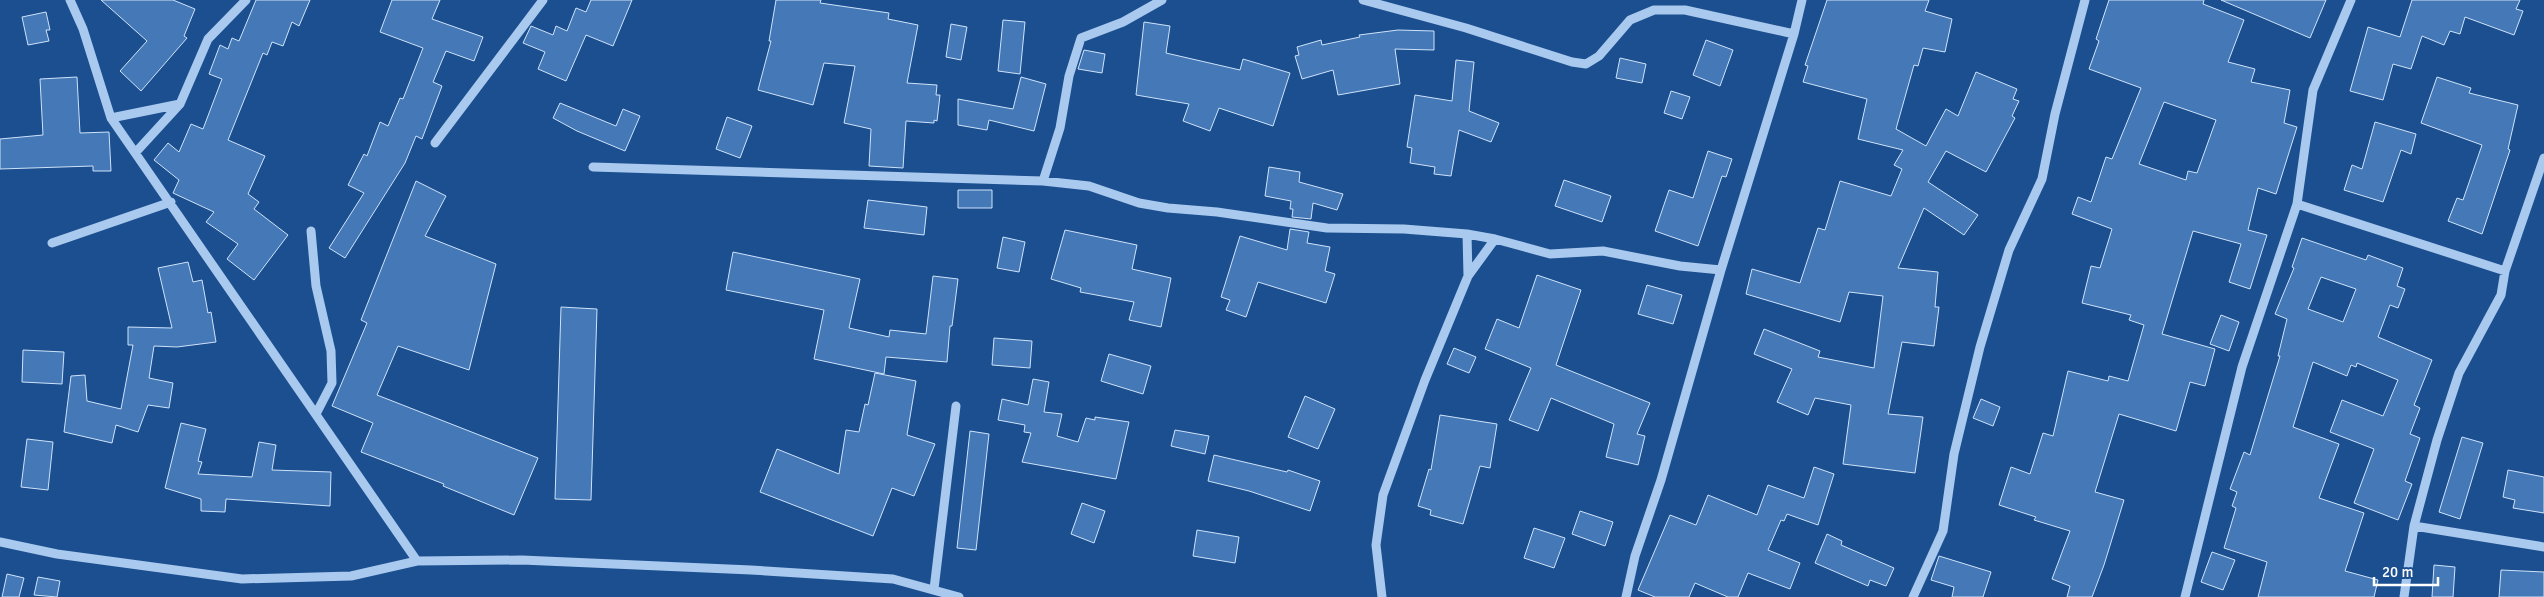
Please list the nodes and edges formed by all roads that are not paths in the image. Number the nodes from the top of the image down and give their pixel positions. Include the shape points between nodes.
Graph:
1 (70, 0) edge
2 (246, 0) edge
3 (543, 0) edge
4 (1162, 0) edge
5 (1363, 0) edge
6 (1802, 0) edge
7 (2085, 0) edge
8 (2351, 0) edge
9 (1794, 34) junction
10 (180, 104) junction
11 (111, 118) junction
12 (434, 143) dead end
13 (136, 152) junction
14 (2544, 158) edge
15 (593, 167) dead end
16 (1043, 182) junction
17 (171, 202) junction
18 (2297, 204) junction
19 (311, 231) dead end
20 (1467, 234) junction
21 (1495, 239) junction
22 (52, 243) dead end
23 (1721, 270) junction
24 (2505, 271) junction
25 (1468, 276) junction
26 (956, 406) dead end
27 (316, 414) junction
28 (2414, 526) junction
29 (0, 542) edge
30 (2544, 547) edge
31 (417, 561) junction
32 (934, 589) junction
33 (958, 597) edge
34 (1382, 597) edge
35 (1626, 597) edge
36 (1913, 597) edge
37 (2185, 597) edge
38 (2404, 597) edge

1 - 11 street via 83,29
2 - 10 street via 208,39
3 - 12 street
4 - 16 street via 1123,22 1081,38 1069,76 1060,128
5 - 9 street via 1586,64 1599,56 1630,20 1654,10 1685,10
6 - 9 street
7 - 36 street via 2055,114 2042,179 2009,250 1980,347 1954,454 1943,531
8 - 18 street via 2313,90
9 - 23 street
10 - 11 street
10 - 13 street
11 - 13 street
13 - 17 street
14 - 24 street
15 - 16 street
16 - 20 street via 1089,186 1139,203 1168,208 1327,228
17 - 22 street
17 - 27 street
18 - 24 street
18 - 37 street via 2242,367
19 - 27 street via 316,286 331,351 332,383
20 - 21 street
20 - 25 street
21 - 23 street via 1550,254 1603,251 1680,266
21 - 25 street
23 - 35 street via 1661,480 1635,556
24 - 28 street via 2501,296 2459,373
25 - 34 street via 1383,495 1376,545
26 - 32 street
27 - 31 street
28 - 30 street
28 - 38 street
29 - 31 street via 57,554 242,579 351,576
31 - 32 street via 522,560 751,570 893,579
32 - 33 street

